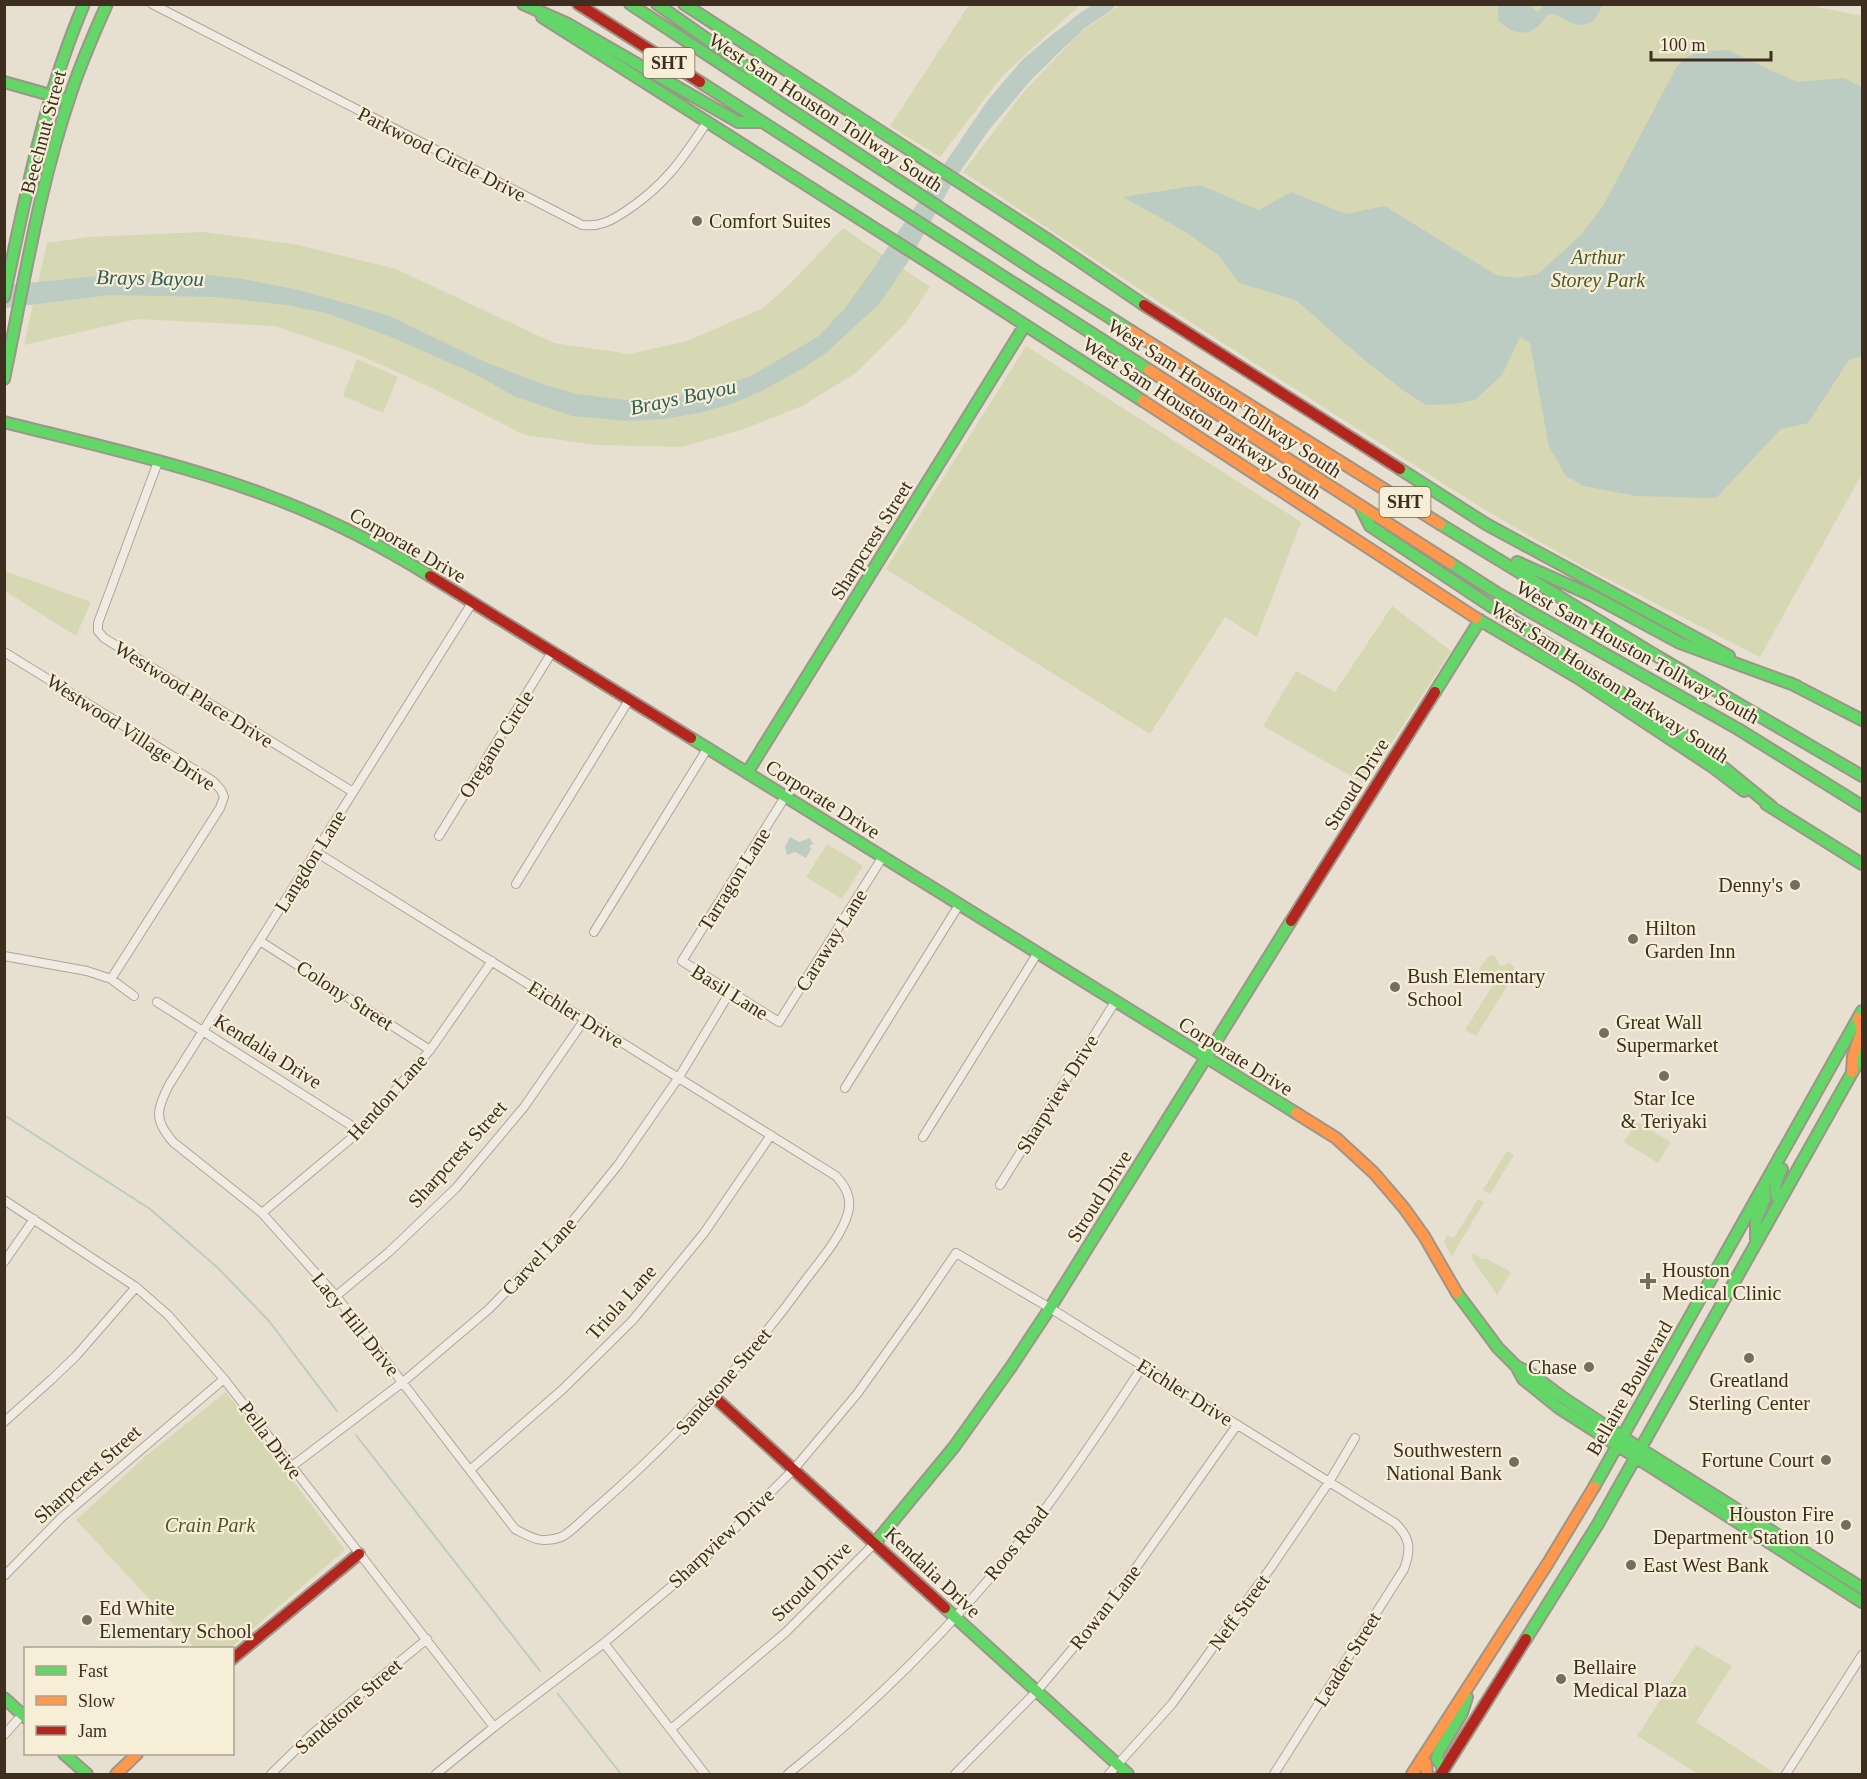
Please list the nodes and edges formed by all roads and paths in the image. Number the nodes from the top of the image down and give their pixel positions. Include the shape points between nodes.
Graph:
1 (84, 4) edge
2 (107, 4) edge
3 (152, 4) edge
4 (522, 4) edge
5 (578, 4) edge
6 (630, 4) edge
7 (657, 4) edge
8 (684, 4) edge
9 (4, 82) edge
10 (50, 95) junction
11 (68, 100) junction
12 (779, 102) junction
13 (706, 122) junction
14 (760, 122) junction
15 (23, 208) junction
16 (40, 212) junction
17 (4, 297) edge
18 (1026, 325) junction
19 (4, 379) edge
20 (4, 422) edge
21 (158, 462) junction
22 (1360, 506) junction
23 (1463, 538) junction
24 (472, 603) junction
25 (1480, 620) junction
26 (4, 651) edge
27 (552, 652) junction
28 (1797, 686) junction
29 (629, 700) junction
30 (1863, 720) edge
31 (707, 749) junction
32 (747, 773) junction
33 (1863, 776) edge
34 (353, 792) junction
35 (785, 797) junction
36 (1863, 806) edge
37 (1772, 807) junction
38 (439, 836) dead end
39 (316, 852) junction
40 (882, 858) junction
41 (1863, 864) edge
42 (516, 884) dead end
43 (959, 905) junction
44 (594, 932) dead end
45 (260, 940) junction
46 (1037, 954) junction
47 (4, 956) edge
48 (492, 961) junction
49 (682, 961) joint
50 (111, 979) junction
51 (730, 992) junction
52 (134, 996) dead end
53 (157, 1002) dead end
54 (1115, 1002) junction
55 (1860, 1015) edge
56 (585, 1019) junction
57 (779, 1022) joint
58 (203, 1031) junction
59 (429, 1050) junction
60 (1863, 1055) edge
61 (1205, 1058) junction
62 (1852, 1073) junction
63 (679, 1077) junction
64 (844, 1088) dead end
65 (159, 1123) joint
66 (360, 1131) junction
67 (771, 1135) junction
68 (923, 1137) dead end
69 (1791, 1137) junction
70 (836, 1176) joint
71 (1000, 1185) dead end
72 (1763, 1186) junction
73 (4, 1200) edge
74 (1779, 1201) junction
75 (262, 1213) junction
76 (34, 1219) junction
77 (1756, 1240) junction
78 (956, 1254) joint
79 (4, 1262) edge
80 (135, 1287) junction
81 (336, 1296) junction
82 (1050, 1308) junction
83 (1143, 1366) junction
84 (224, 1379) junction
85 (403, 1382) junction
86 (713, 1396) junction
87 (4, 1422) edge
88 (1237, 1425) junction
89 (1355, 1438) dead end
90 (1619, 1441) junction
91 (1638, 1453) junction
92 (291, 1467) junction
93 (794, 1469) junction
94 (470, 1470) junction
95 (1329, 1482) junction
96 (1407, 1540) joint
97 (536, 1541) joint
98 (875, 1543) junction
99 (359, 1554) junction
100 (1548, 1563) junction
101 (4, 1575) edge
102 (1567, 1575) junction
103 (1863, 1588) edge
104 (1863, 1602) edge
105 (956, 1617) junction
106 (427, 1639) junction
107 (604, 1643) junction
108 (1863, 1655) edge
109 (234, 1657) edge
110 (1475, 1676) junction
111 (1037, 1691) junction
112 (4, 1698) edge
113 (24, 1717) edge
114 (494, 1727) junction
115 (671, 1729) junction
116 (4, 1736) edge
117 (65, 1755) edge
118 (135, 1755) edge
119 (1422, 1758) junction
120 (1118, 1765) junction
121 (1443, 1772) edge
122 (87, 1774) edge
123 (117, 1774) edge
124 (271, 1774) edge
125 (436, 1774) edge
126 (705, 1774) edge
127 (788, 1774) edge
128 (955, 1774) edge
129 (1109, 1774) edge
130 (1128, 1774) edge
131 (1274, 1774) edge
132 (1412, 1774) edge
133 (1427, 1774) edge
134 (1786, 1774) edge

1 - 10 main road, Beechnut Street
2 - 11 main road, Beechnut Street
3 - 13 street, Parkwood Circle Drive via 582,225 613,220 648,196 670,174
4 - 13 main road, West Sam Houston Parkway South
4 - 14 main road via 568,24 738,122
5 - 14 main road, West Sam Houston Tollway South / SHT
6 - 12 main road, West Sam Houston Tollway South / SHT
7 - 12 main road via 748,68
8 - 28 main road via 1486,525 1712,647
9 - 10 main road
10 - 11 main road
10 - 15 main road, Beechnut Street
11 - 16 main road, Beechnut Street
12 - 23 main road, West Sam Houston Tollway South / SHT via 1036,271
13 - 18 main road, West Sam Houston Parkway South
14 - 22 main road, West Sam Houston Tollway South / SHT
15 - 16 main road
15 - 17 main road, Beechnut Street
16 - 19 main road, Beechnut Street
18 - 25 main road, West Sam Houston Parkway South
18 - 32 main road, Sharpcrest Street
20 - 21 main road, Corporate Drive
21 - 24 main road, Corporate Drive via 245,487 320,517 391,553
21 - 34 street, Westwood Place Drive via 98,631
22 - 36 main road, West Sam Houston Tollway South / SHT via 1497,593 1738,729
22 - 37 main road via 1370,526 1679,731
23 - 28 main road via 1593,596 1680,644
23 - 33 main road, West Sam Houston Tollway South / SHT
24 - 27 main road, Corporate Drive
24 - 34 street, Langdon Lane
25 - 37 main road, West Sam Houston Parkway South via 1578,678
25 - 61 main road, Stroud Drive
26 - 50 street, Westwood Village Drive via 213,781 224,797
27 - 29 main road, Corporate Drive
27 - 38 street, Oregano Circle
28 - 30 main road
29 - 31 main road, Corporate Drive
29 - 42 street
31 - 32 main road, Corporate Drive
31 - 44 street
32 - 35 main road, Corporate Drive
34 - 39 street, Langdon Lane
35 - 40 main road, Corporate Drive
35 - 49 street, Tarragon Lane
37 - 41 main road, West Sam Houston Parkway South
39 - 45 street, Langdon Lane
39 - 48 street, Eichler Drive
40 - 43 main road, Corporate Drive
40 - 57 street, Caraway Lane
43 - 46 main road, Corporate Drive
43 - 64 street
45 - 58 street, Langdon Lane
45 - 59 street, Colony Street
46 - 54 main road, Corporate Drive
46 - 68 street
47 - 50 street
48 - 56 street, Eichler Drive
48 - 59 street, Hendon Lane
49 - 51 street, Basil Lane
50 - 52 street
51 - 57 street, Basil Lane
51 - 63 street, Carvel Lane
53 - 58 street, Kendalia Drive
54 - 61 main road, Corporate Drive
54 - 71 street, Sharpview Drive
55 - 62 main road via 1862,1030 1850,1064
55 - 69 main road, Bellaire Boulevard
56 - 63 street, Eichler Drive
56 - 81 street, Sharpcrest Street via 524,1107 456,1188
58 - 65 street, Langdon Lane via 163,1097
58 - 66 street, Kendalia Drive
59 - 66 street, Hendon Lane
60 - 62 main road, Bellaire Boulevard
61 - 82 main road, Stroud Drive
61 - 90 main road, Corporate Drive via 1336,1138 1374,1173 1424,1236 1459,1296 1498,1348 1516,1366
62 - 74 main road, Bellaire Boulevard
63 - 67 street, Eichler Drive
63 - 85 street, Carvel Lane via 618,1165 567,1228 489,1309
65 - 75 street, Lacy Hill Drive via 173,1142
66 - 75 street, Hendon Lane
67 - 70 street, Eichler Drive
67 - 94 street, Triola Lane via 704,1233 633,1320 564,1389
69 - 72 main road, Bellaire Boulevard
69 - 74 main road via 1790,1155 1774,1188
70 - 86 street, Sandstone Street via 849,1198 843,1225 780,1315
72 - 77 main road via 1765,1202 1756,1220
72 - 90 main road, Bellaire Boulevard
73 - 76 street, Pella Drive
74 - 77 main road, Bellaire Boulevard
75 - 81 street, Lacy Hill Drive
76 - 79 street
76 - 80 street, Pella Drive
77 - 91 main road, Bellaire Boulevard
78 - 82 street, Eichler Drive
78 - 93 street, Sharpview Drive via 857,1394
80 - 84 street, Pella Drive via 168,1315
80 - 87 street via 76,1356
81 - 85 street, Lacy Hill Drive
82 - 83 street, Eichler Drive
82 - 98 main road, Stroud Drive via 954,1447
83 - 88 street, Eichler Drive
83 - 105 street, Roos Road via 1038,1518
84 - 92 street, Pella Drive
84 - 101 street, Sharpcrest Street via 62,1517
85 - 92 street, Carvel Lane
85 - 94 street, Lacy Hill Drive
86 - 93 main road, Kendalia Drive
86 - 97 street, Sandstone Street via 642,1468 562,1537
88 - 95 street, Eichler Drive
88 - 111 street, Rowan Lane via 1112,1603
89 - 95 street, Neff Street
90 - 91 main road, Corporate Drive
90 - 100 main road, Bellaire Boulevard
91 - 102 main road, Bellaire Boulevard
91 - 103 main road, Corporate Drive
91 - 104 main road, Corporate Drive
92 - 99 street, Pella Drive
93 - 98 main road, Kendalia Drive
93 - 107 street, Sharpview Drive via 704,1559
94 - 97 street, Lacy Hill Drive via 515,1528
95 - 96 street, Eichler Drive via 1395,1523
95 - 120 street, Neff Street via 1172,1704
96 - 131 street, Leader Street via 1409,1555 1404,1569
98 - 105 main road, Kendalia Drive
98 - 115 street, Stroud Drive via 786,1632
99 - 106 street, Pella Drive
99 - 109 main road
100 - 102 main road
100 - 110 main road, Bellaire Boulevard
102 - 121 main road, Bellaire Boulevard
105 - 111 main road, Kendalia Drive
105 - 127 street, Roos Road via 836,1736
106 - 114 street, Pella Drive
106 - 124 street, Sandstone Street via 312,1734
107 - 114 street, Sharpview Drive
107 - 115 street
108 - 134 street
110 - 119 main road, Bellaire Boulevard
110 - 121 main road via 1461,1713 1438,1753
111 - 120 main road, Kendalia Drive
111 - 128 street, Rowan Lane
112 - 113 main road
113 - 116 street
114 - 125 street, Sharpview Drive
115 - 126 street
117 - 122 main road
118 - 123 main road
119 - 132 main road, Bellaire Boulevard
119 - 133 main road
120 - 129 street, Neff Street
120 - 130 main road, Kendalia Drive

